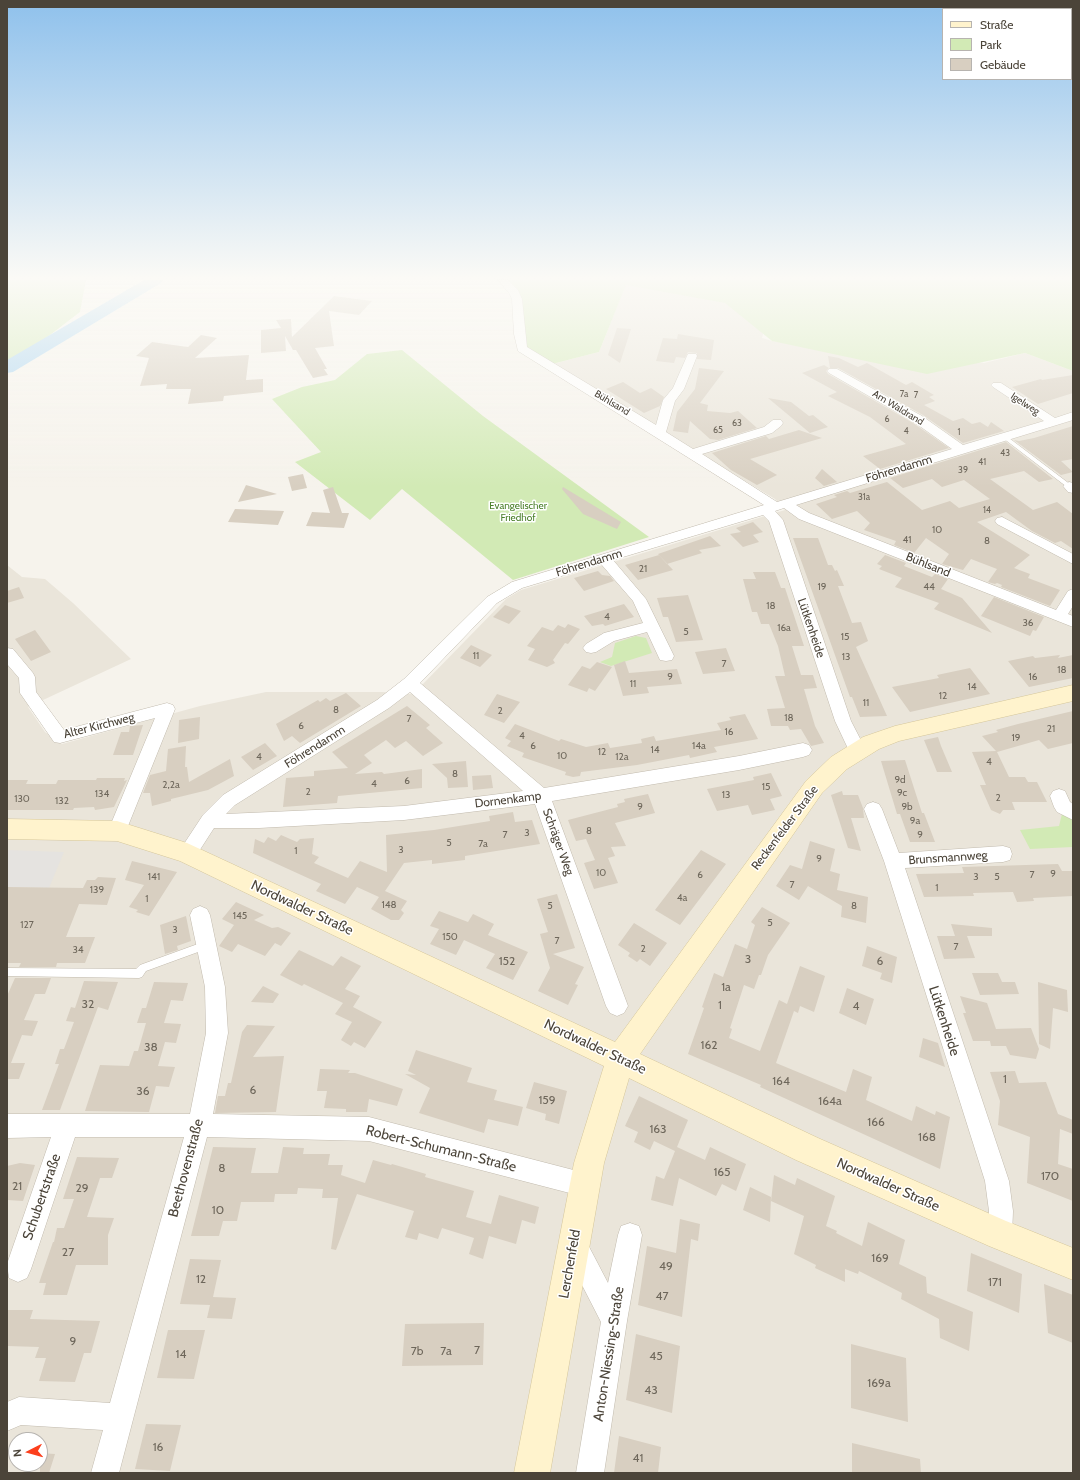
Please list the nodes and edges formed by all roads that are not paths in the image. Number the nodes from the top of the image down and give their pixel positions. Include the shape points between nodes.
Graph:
1 (522, 349) edge
2 (692, 356) dead end
3 (832, 371) dead end
4 (997, 385) dead end
5 (1073, 416) edge
6 (1053, 422) junction
7 (777, 423) dead end
8 (660, 433) junction
9 (1005, 437) junction
10 (962, 450) junction
11 (692, 453) junction
12 (1071, 487) edge
13 (775, 506) junction
14 (1002, 521) dead end
15 (604, 558) junction
16 (1073, 560) edge
17 (1073, 594) edge
18 (1066, 620) edge
19 (651, 626) junction
20 (591, 648) dead end
21 (7, 653) edge
22 (666, 656) dead end
23 (410, 683) junction
24 (1073, 693) edge
25 (803, 750) dead end
26 (857, 750) junction
27 (541, 796) junction
28 (1060, 796) dead end
29 (874, 810) dead end
30 (1073, 813) edge
31 (210, 820) junction
32 (7, 829) edge
33 (117, 831) junction
34 (187, 854) junction
35 (1003, 854) dead end
36 (893, 861) junction
37 (200, 915) dead end
38 (206, 945) junction
39 (7, 972) edge
40 (617, 1006) dead end
41 (620, 1059) junction
42 (199, 1125) junction
43 (7, 1126) edge
44 (67, 1126) junction
45 (585, 1185) junction
46 (630, 1235) dead end
47 (1000, 1235) junction
48 (573, 1244) junction
49 (1073, 1264) edge
50 (18, 1269) dead end
51 (614, 1321) junction
52 (7, 1417) edge
53 (119, 1417) junction
54 (105, 1473) edge
55 (532, 1473) edge
56 (590, 1473) edge

1 - 8 street, Bühlsand
2 - 8 street via 678,389 669,400
3 - 10 street, Am Waldrand via 918,420
4 - 6 street, Igelweg
5 - 6 street, Föhrendamm
6 - 9 street, Föhrendamm
7 - 11 street via 768,430
8 - 11 street, Bühlsand
9 - 10 street, Föhrendamm
9 - 12 lane
10 - 13 street, Föhrendamm
11 - 13 street, Bühlsand
13 - 15 street, Föhrendamm
13 - 18 street, Bühlsand
13 - 26 street, Lütkenheide via 777,527 843,721
14 - 16 street
15 - 19 street via 639,599
15 - 23 street, Föhrendamm via 517,585 492,600
17 - 18 street
19 - 20 street via 609,637
19 - 22 street
21 - 33 street, Alter Kirchweg via 27,677 28,693 60,737 167,709
23 - 27 street, Schräger Weg
23 - 31 street, Föhrendamm via 383,704 229,800
24 - 26 main road, Reckenfelder Straße via 895,734
25 - 27 street, Dornenkamp
26 - 41 main road, Reckenfelder Straße via 814,787
27 - 31 street, Dornenkamp via 404,813 259,821
27 - 40 street, Schräger Weg
28 - 30 street via 1063,807
29 - 36 street, Lütkenheide
31 - 34 street, Föhrendamm
32 - 33 main road, Nordwalder Straße
33 - 34 main road, Nordwalder Straße
34 - 41 main road, Nordwalder Straße
35 - 36 street, Brunsmannweg
36 - 47 street, Lütkenheide via 997,1181 1001,1211
37 - 38 street, Beethovenstraße
38 - 39 lane via 144,968 139,974
38 - 42 street, Beethovenstraße via 215,987 217,1033
41 - 45 main road, Lerchenfeld via 589,1163
41 - 47 main road, Nordwalder Straße via 807,1149
42 - 44 street
42 - 45 street, Robert-Schumann-Straße via 369,1129
42 - 53 street, Beethovenstraße
43 - 44 street
44 - 50 street, Schubertstraße
45 - 48 main road, Lerchenfeld
46 - 51 street, Anton-Niessing-Straße
47 - 49 main road, Nordwalder Straße
48 - 51 street
48 - 55 main road, Lerchenfeld
51 - 56 street, Anton-Niessing-Straße
52 - 53 street via 19,1411
53 - 54 street, Beethovenstraße

